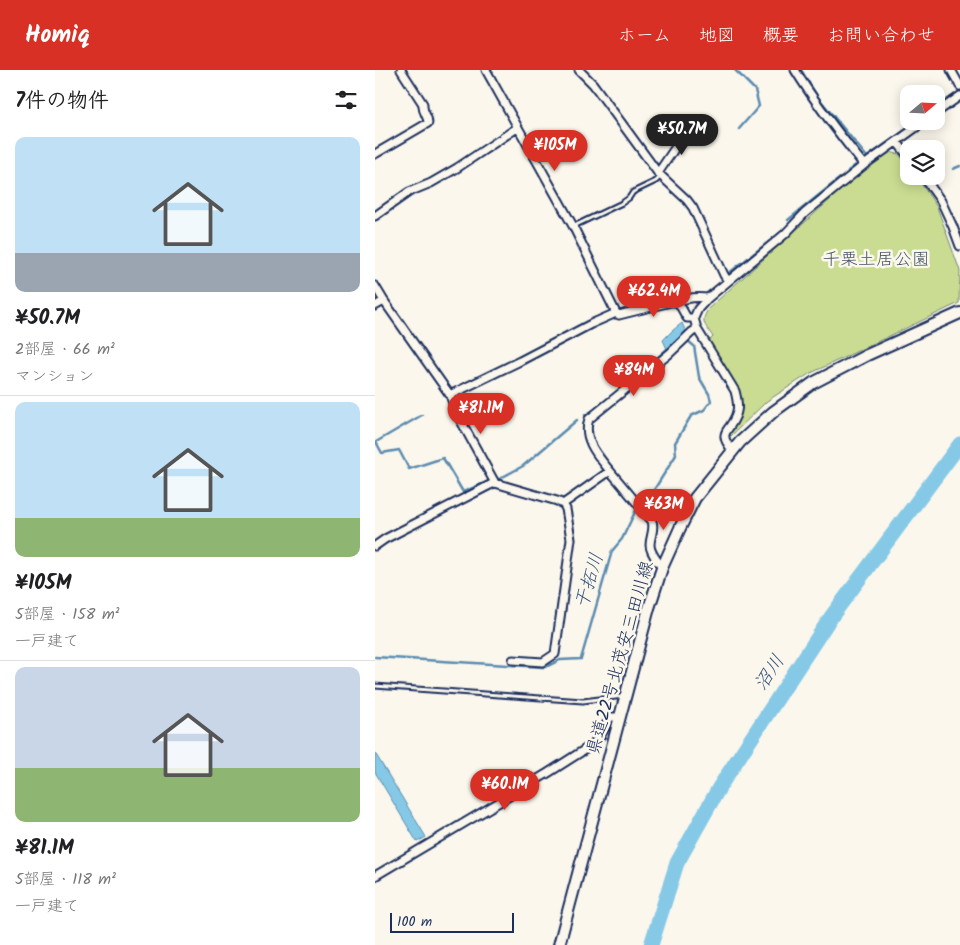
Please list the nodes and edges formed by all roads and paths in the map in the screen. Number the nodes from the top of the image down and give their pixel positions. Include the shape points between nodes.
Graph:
1 (401, 70) edge
2 (486, 70) edge
3 (579, 70) edge
4 (795, 70) edge
5 (951, 70) edge
6 (960, 86) edge
7 (960, 96) edge
8 (945, 107) edge
9 (517, 128) junction
10 (692, 128) dead end
11 (913, 130) edge
12 (897, 142) junction
13 (900, 146) edge
14 (375, 154) edge
15 (864, 165) junction
16 (659, 175) junction
17 (929, 185) edge
18 (375, 216) edge
19 (573, 226) junction
20 (960, 246) edge
21 (727, 281) junction
22 (375, 286) edge
23 (708, 298) junction
24 (384, 301) junction
25 (678, 302) junction
26 (375, 306) edge
27 (616, 313) junction
28 (960, 313) edge
29 (693, 318) junction
30 (697, 329) junction
31 (449, 395) junction
32 (733, 451) junction
33 (610, 471) junction
34 (495, 483) junction
35 (563, 504) junction
36 (375, 546) edge
37 (662, 568) junction
38 (513, 660) dead end
39 (375, 686) edge
40 (625, 696) junction
41 (620, 717) junction
42 (375, 876) edge
43 (559, 945) edge

1 - 14 street via 423,104 428,123
2 - 9 street
3 - 16 street via 593,84
4 - 15 street via 826,117
5 - 6 street
7 - 8 street
9 - 18 street
9 - 19 street
10 - 16 street via 677,145
11 - 12 street
12 - 13 street
12 - 15 street
15 - 21 street
16 - 19 lane via 656,181 633,192 622,203
16 - 21 street via 693,208
17 - 20 street via 941,201
19 - 27 street
21 - 23 street
22 - 24 street
23 - 25 street via 697,296
23 - 29 street
24 - 26 street
24 - 31 street
25 - 27 street
25 - 29 street via 687,318
27 - 31 street
28 - 32 main road, 県道22号北茂安三田川線 via 813,383 773,412
29 - 30 street
30 - 32 street via 735,391 736,417 725,434
30 - 33 street via 589,419 588,439
31 - 34 street
32 - 37 main road, 県道22号北茂安三田川線 via 695,498
33 - 35 street
33 - 37 street via 652,521 651,550
34 - 35 street
34 - 36 street
35 - 38 street via 571,539 555,654 543,662
37 - 40 main road, 県道22号北茂安三田川線
39 - 40 lane via 583,701
40 - 41 main road, 県道22号北茂安三田川線
41 - 42 street via 610,717 592,745
41 - 43 main road, 県道22号北茂安三田川線

